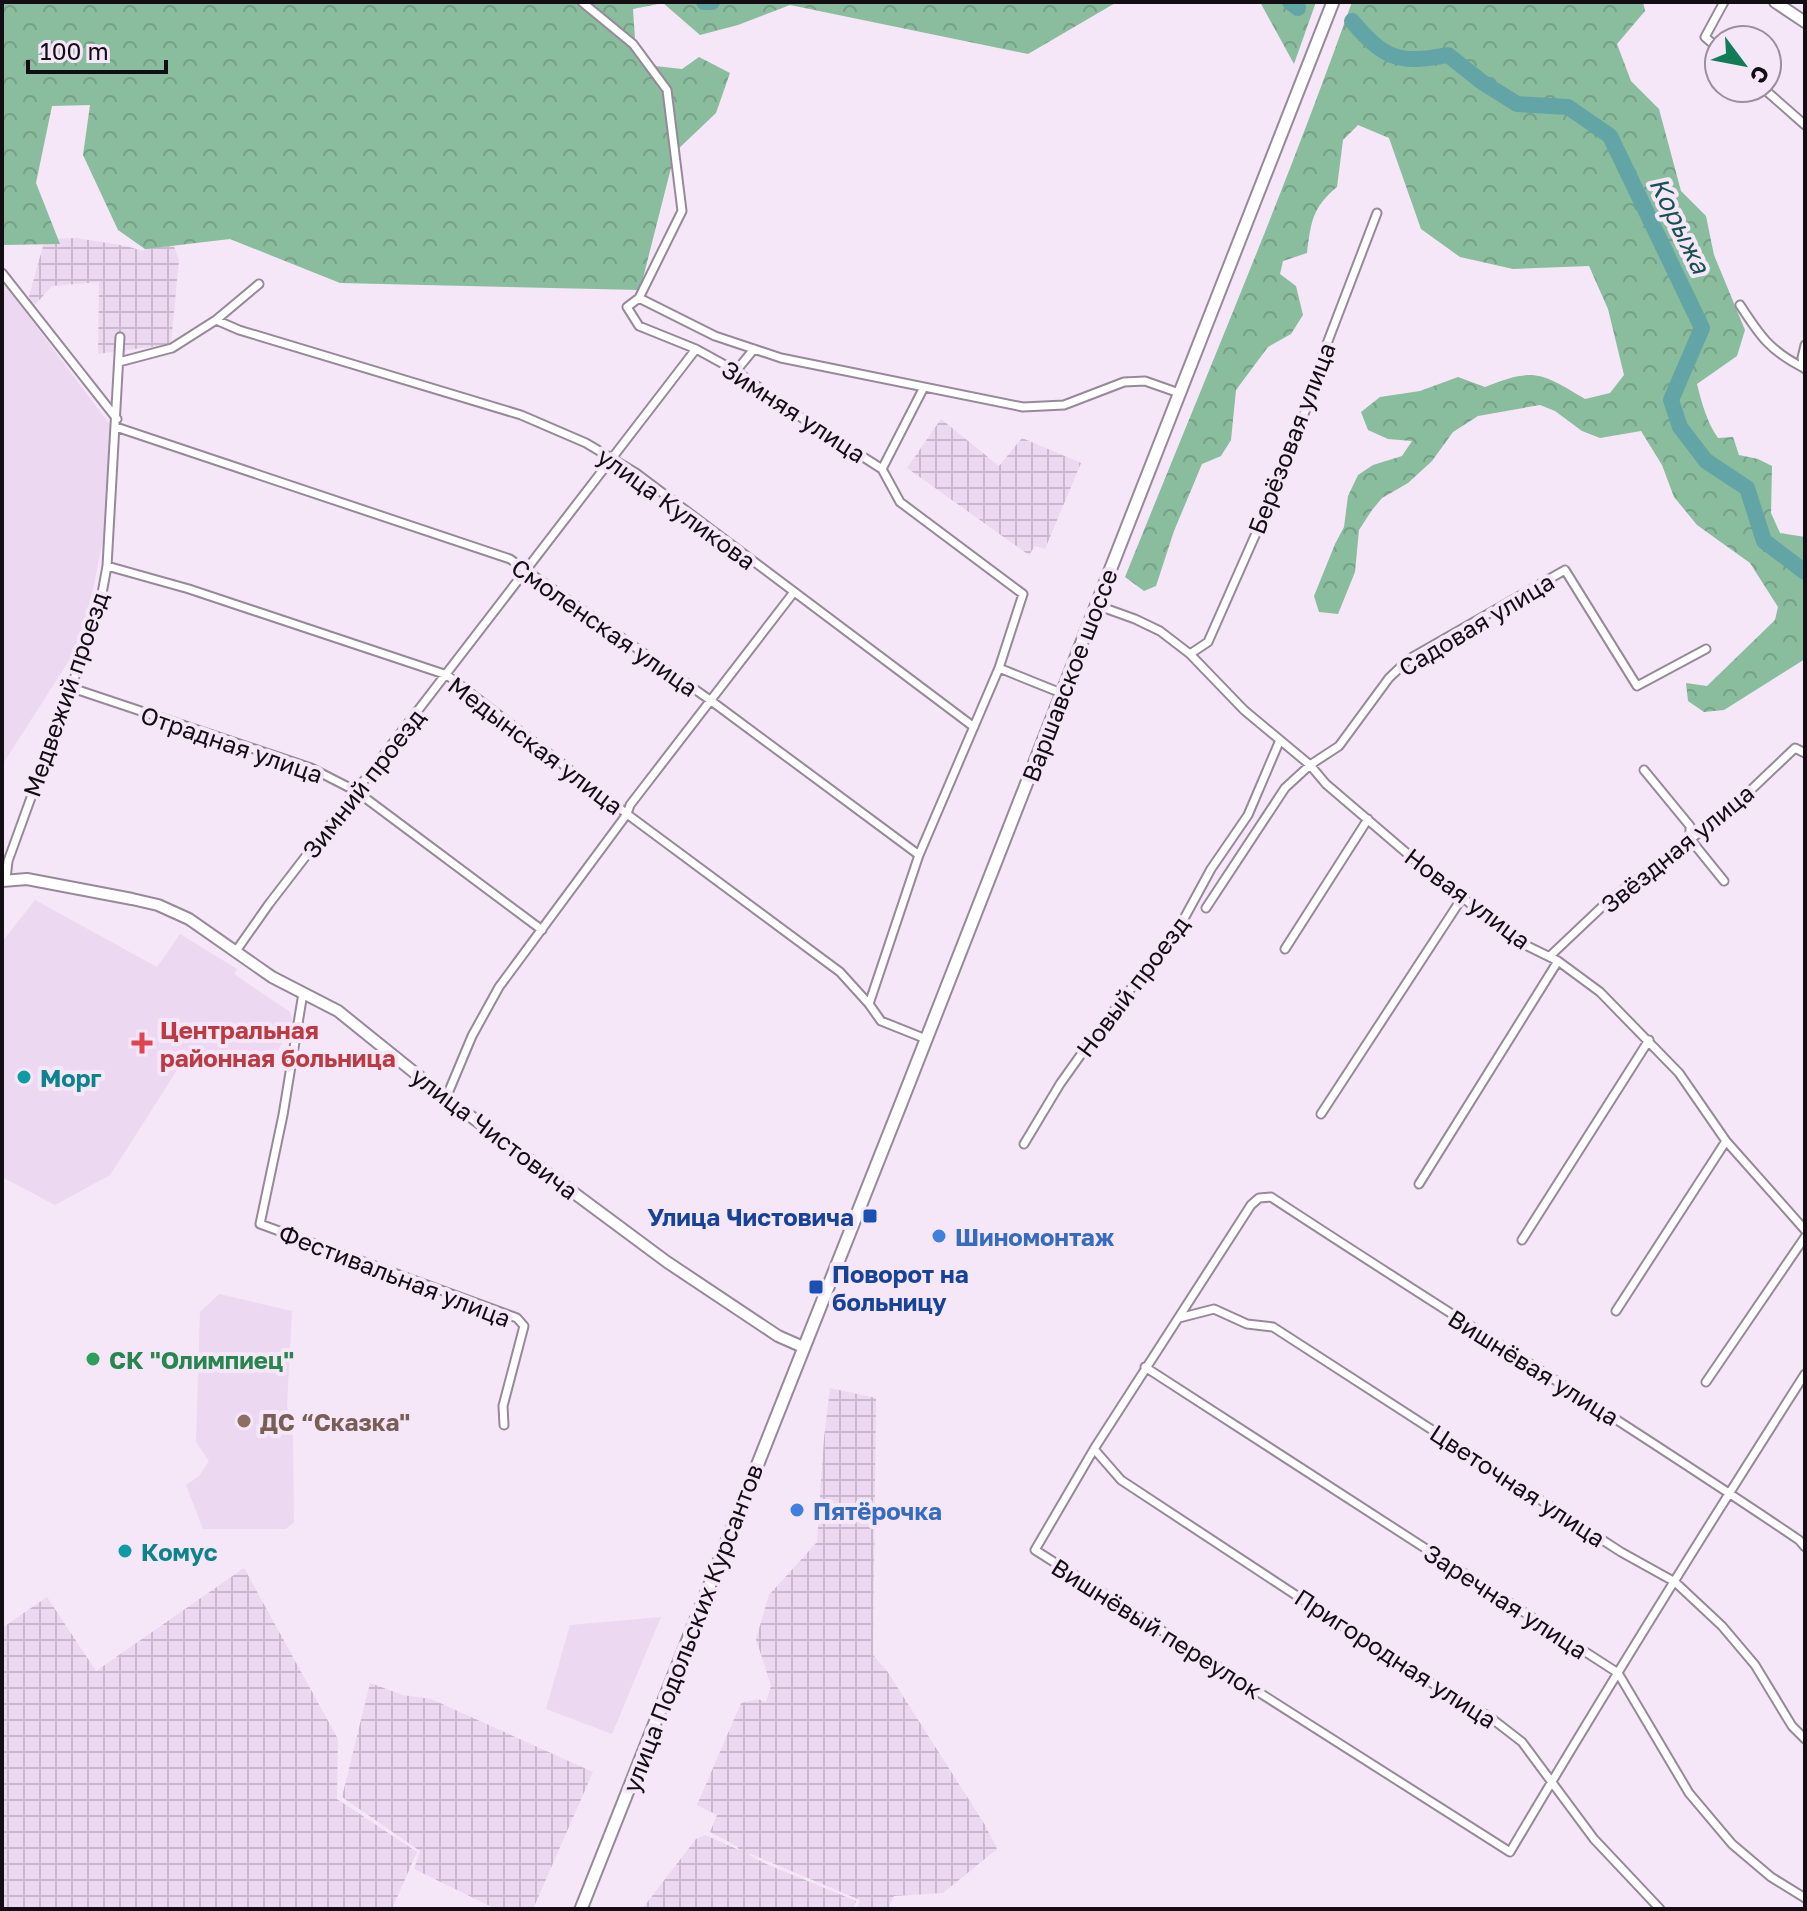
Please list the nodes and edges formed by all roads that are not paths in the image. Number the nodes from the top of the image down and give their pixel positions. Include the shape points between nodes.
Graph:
1 (582, 2) edge
2 (1333, 2) edge
3 (1724, 2) edge
4 (1775, 2) edge
5 (1805, 22) edge
6 (1712, 24) edge
7 (1781, 104) edge
8 (1805, 125) edge
9 (1377, 213) dead end
10 (2, 273) edge
11 (259, 284) dead end
12 (639, 298) junction
13 (1740, 305) dead end
14 (216, 320) junction
15 (120, 337) dead end
16 (1805, 345) edge
17 (696, 349) junction
18 (754, 349) junction
19 (119, 362) junction
20 (1805, 368) edge
21 (736, 371) junction
22 (923, 389) junction
23 (1179, 393) junction
24 (116, 423) junction
25 (611, 458) junction
26 (882, 469) junction
27 (107, 566) junction
28 (526, 570) junction
29 (794, 592) junction
30 (1096, 605) junction
31 (1706, 649) dead end
32 (1190, 654) junction
33 (999, 668) junction
34 (447, 675) junction
35 (69, 687) junction
36 (1061, 693) junction
37 (710, 700) junction
38 (974, 727) junction
39 (1280, 740) junction
40 (1805, 753) edge
41 (1310, 765) junction
42 (1644, 770) dead end
43 (356, 791) junction
44 (627, 814) junction
45 (1368, 819) junction
46 (1690, 839) junction
47 (919, 855) junction
48 (4, 880) edge
49 (1724, 881) dead end
50 (1462, 898) junction
51 (1206, 908) dead end
52 (542, 930) junction
53 (1285, 949) dead end
54 (236, 951) junction
55 (1550, 956) junction
56 (1558, 961) junction
57 (303, 993) junction
58 (869, 1004) junction
59 (926, 1039) junction
60 (1649, 1040) junction
61 (446, 1098) junction
62 (1321, 1114) dead end
63 (1726, 1141) junction
64 (1024, 1144) dead end
65 (1419, 1184) dead end
66 (1259, 1198) joint
67 (1804, 1227) edge
68 (1805, 1237) edge
69 (1522, 1240) dead end
70 (1616, 1311) dead end
71 (1179, 1318) junction
72 (803, 1347) junction
73 (1145, 1367) junction
74 (1805, 1374) edge
75 (1706, 1382) dead end
76 (504, 1425) dead end
77 (1094, 1449) junction
78 (1729, 1493) junction
79 (1805, 1547) edge
80 (1675, 1582) junction
81 (1618, 1673) junction
82 (1805, 1739) edge
83 (1552, 1781) junction
84 (1805, 1898) edge
85 (581, 1909) edge
86 (1660, 1909) edge

1 - 12 street via 633,44 667,90 682,211
2 - 23 main road, Варшавское шоссе
3 - 6 street
4 - 5 street
7 - 8 street
9 - 32 street, Берёзовая улица via 1265,513 1208,642
10 - 24 street
11 - 14 street
12 - 17 street, Зимняя улица via 627,307 639,326
12 - 18 street
13 - 20 street via 1780,356
14 - 19 street via 172,348
14 - 25 street, улица Куликова via 521,415
15 - 19 street, Медвежий проезд
16 - 20 street
17 - 21 street, Зимняя улица
17 - 25 street, Зимний проезд
18 - 21 street
18 - 22 street
19 - 24 street, Медвежий проезд
21 - 26 street, Зимняя улица
22 - 23 street via 1023,407 1064,405 1124,382 1145,381
22 - 26 street
23 - 30 main road, Варшавское шоссе
24 - 27 street, Медвежий проезд
24 - 28 street, Смоленская улица via 510,559
25 - 28 street, Зимний проезд
25 - 29 street, улица Куликова
26 - 33 street, Зимняя улица via 900,502 1023,594
27 - 34 street, Медынская улица
27 - 35 street, Медвежий проезд via 99,610
28 - 34 street, Зимний проезд
28 - 37 street, Смоленская улица
29 - 37 street
29 - 38 street, улица Куликова
30 - 32 street, Новая улица via 1160,631
30 - 36 main road, Варшавское шоссе
31 - 41 street, Садовая улица via 1637,686 1565,570 1403,663 1344,741
32 - 39 street, Новая улица
33 - 36 street
33 - 38 street
34 - 43 street, Зимний проезд
34 - 44 street, Медынская улица
35 - 43 street, Отрадная улица via 311,768
35 - 48 street, Медвежий проезд
36 - 59 main road, Варшавское шоссе
37 - 44 street
37 - 47 street, Смоленская улица
38 - 47 street
39 - 41 street, Новая улица
39 - 64 street, Новый проезд via 1248,815 1180,926 1060,1084
40 - 46 street, Звёздная улица via 1795,748
41 - 45 street, Новая улица
41 - 51 street via 1267,812
42 - 46 street via 1690,826
43 - 52 street, Отрадная улица
43 - 54 street, Зимний проезд
44 - 52 street
44 - 58 street, Медынская улица via 840,972
45 - 50 street, Новая улица
45 - 53 street
46 - 49 street
46 - 55 street, Звёздная улица via 1606,903
47 - 58 street
48 - 54 street, улица Чистовича via 27,879 158,905
50 - 55 street, Новая улица via 1519,942
50 - 62 street
52 - 61 street via 499,987
54 - 57 street, улица Чистовича
55 - 56 street, Новая улица
56 - 60 street, Новая улица via 1600,992
56 - 65 street
57 - 61 street, улица Чистовича via 338,1011
57 - 76 street, Фестивальная улица via 260,1224 517,1318 524,1326 503,1406
58 - 59 street, Медынская улица via 881,1021
59 - 72 main road, Варшавское шоссе
60 - 63 street, Новая улица
60 - 69 street
61 - 72 street, улица Чистовича via 712,1294
63 - 67 street, Новая улица
63 - 70 street
66 - 71 street, Вишнёвый переулок
66 - 78 street, Вишнёвая улица via 1271,1197
68 - 75 street
71 - 73 street, Вишнёвый переулок
71 - 80 street, Цветочная улица via 1214,1309 1247,1324 1273,1327
72 - 85 main road, улица Подольских Курсантов
73 - 77 street, Вишнёвый переулок
73 - 81 street, Заречная улица
74 - 78 street
77 - 83 street, Пригородная улица via 1121,1480 1491,1718 1522,1742
77 - 83 street, Вишнёвый переулок via 1035,1550 1510,1852
78 - 79 street, Вишнёвая улица
78 - 80 street
80 - 81 street
80 - 82 street, Цветочная улица via 1755,1665
81 - 83 street
81 - 84 street, Заречная улица via 1689,1793 1732,1844
83 - 86 street, Пригородная улица via 1594,1839

